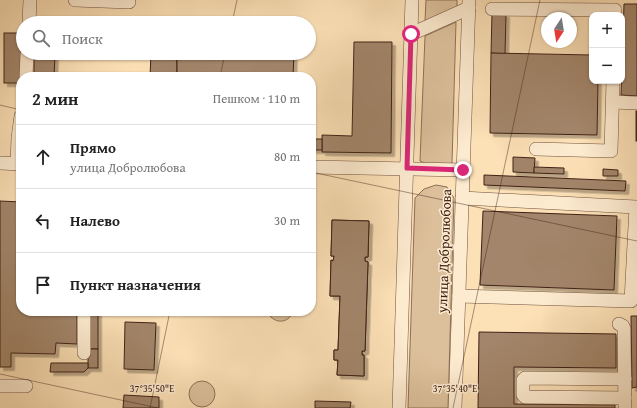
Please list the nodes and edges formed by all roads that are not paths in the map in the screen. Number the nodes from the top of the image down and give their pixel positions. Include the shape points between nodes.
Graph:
1 (30, 0) edge
2 (75, 0) edge
3 (412, 0) edge
4 (129, 2) dead end
5 (469, 4) edge
6 (516, 5) edge
7 (615, 8) edge
8 (492, 9) dead end
9 (29, 16) edge
10 (411, 34) junction
11 (27, 60) edge
12 (26, 72) edge
13 (613, 84) edge
14 (612, 102) junction
15 (637, 103) edge
16 (536, 149) dead end
17 (0, 163) edge
18 (16, 164) edge
19 (316, 167) edge
20 (407, 168) junction
21 (463, 170) junction
22 (462, 198) junction
23 (459, 296) junction
24 (84, 316) edge
25 (619, 324) dead end
26 (84, 354) dead end
27 (625, 379) junction
28 (0, 386) edge
29 (26, 386) dead end
30 (625, 403) edge
31 (399, 408) edge
32 (455, 408) edge

1 - 9 street
2 - 4 street
3 - 10 street
5 - 10 street
5 - 21 street, улица Добролюбова
6 - 7 street
6 - 8 street
10 - 20 street
11 - 12 street
13 - 14 street
14 - 15 street
14 - 16 street via 611,151
17 - 18 street
19 - 20 street
20 - 21 street
20 - 31 street
21 - 22 street, улица Добролюбова
22 - 23 street, улица Добролюбова
22 - 23 street via 636,206 631,301
23 - 32 street, улица Добролюбова
24 - 26 street
25 - 27 street via 624,329
27 - 30 street
27 - 30 street via 525,378 523,395
28 - 29 street

